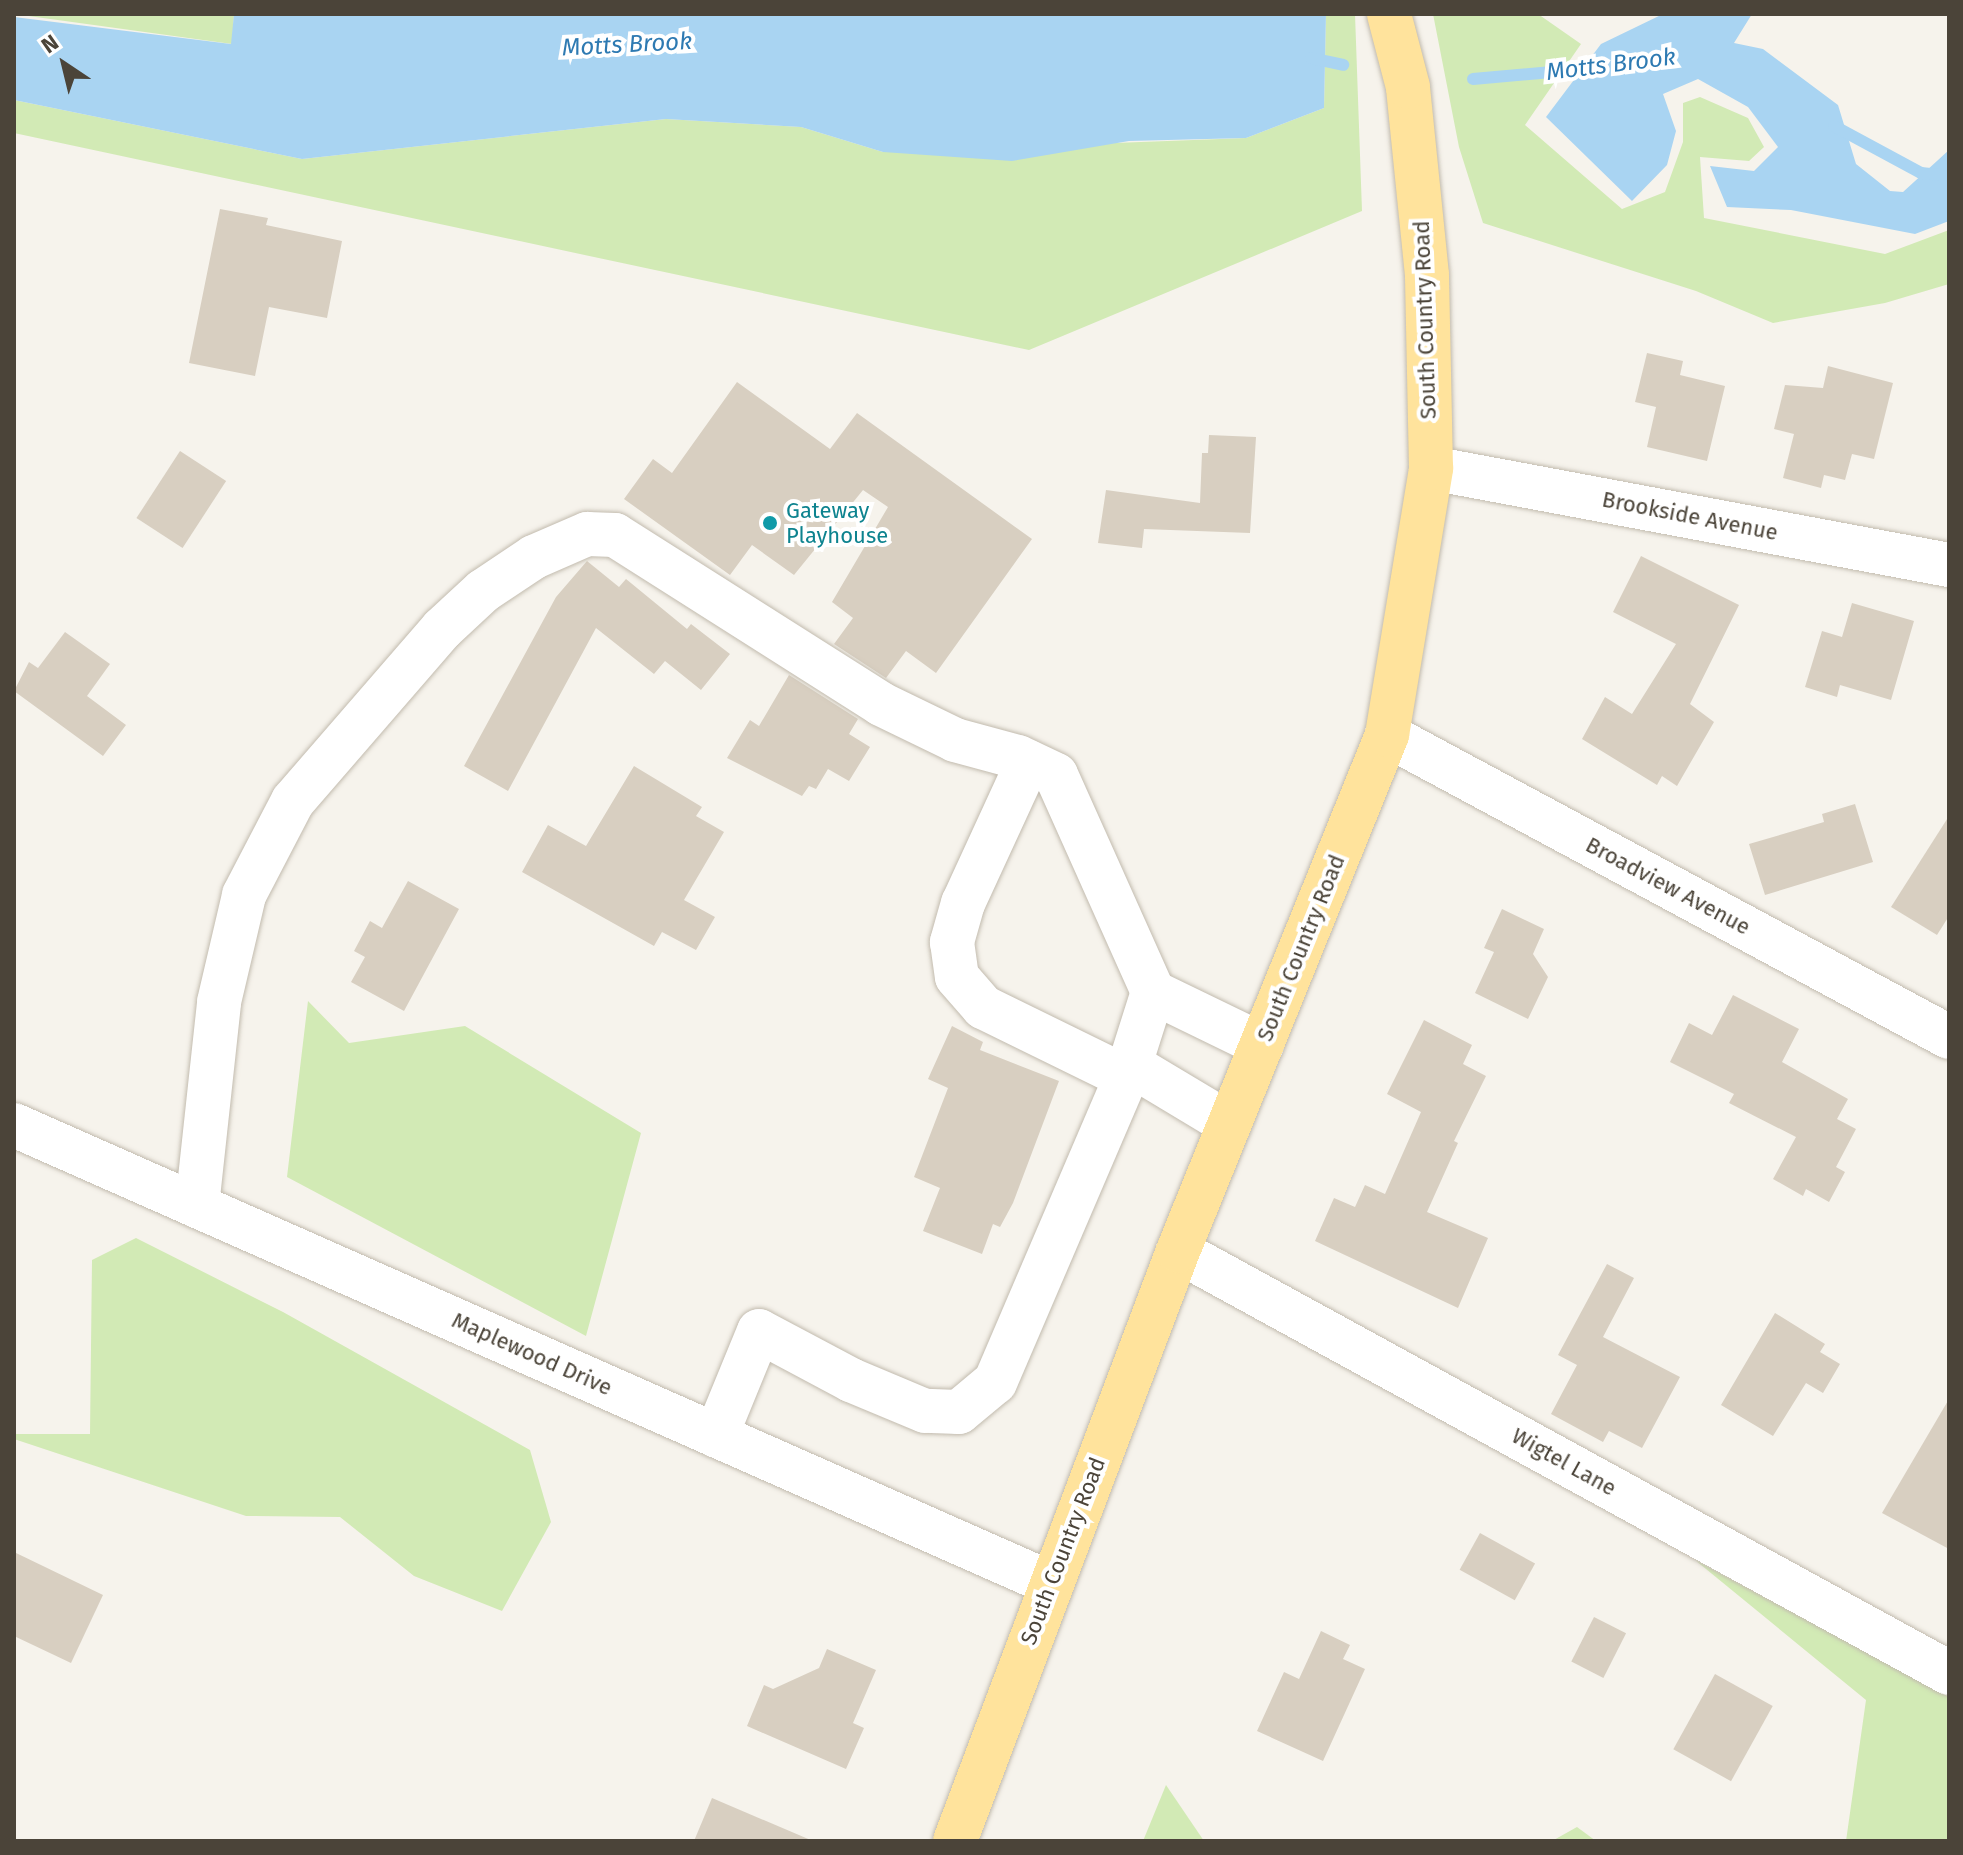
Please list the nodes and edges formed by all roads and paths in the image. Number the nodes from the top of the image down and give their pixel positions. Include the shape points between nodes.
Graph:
1 (1389, 14) edge
2 (1431, 468) junction
3 (1949, 565) edge
4 (1387, 735) junction
5 (1028, 762) junction
6 (1153, 992) junction
7 (1949, 1037) edge
8 (1262, 1045) junction
9 (1128, 1071) junction
10 (1229, 1124) junction
11 (14, 1125) edge
12 (197, 1206) junction
13 (1178, 1251) junction
14 (716, 1436) junction
15 (1050, 1583) junction
16 (1949, 1673) edge
17 (955, 1841) edge

1 - 2 main road, South Country Road via 1408,87 1427,275
2 - 3 street, Brookside Avenue
2 - 4 main road, South Country Road
4 - 7 street, Broadview Avenue
4 - 8 main road, South Country Road
5 - 6 street via 1056,775
5 - 9 street via 963,903 952,942 957,977 983,1007
5 - 12 street via 955,740 881,704 615,535 587,534 534,557 473,600 371,708 293,801 251,881 219,1002
6 - 8 street
6 - 9 street
8 - 10 main road, South Country Road
9 - 10 street
9 - 14 street via 995,1382 959,1412 925,1411 851,1380 759,1331
10 - 13 main road, South Country Road
11 - 12 street, Maplewood Drive
12 - 14 street, Maplewood Drive
13 - 15 main road, South Country Road
13 - 16 street, Wigtel Lane
14 - 15 street, Maplewood Drive
15 - 17 main road, South Country Road

